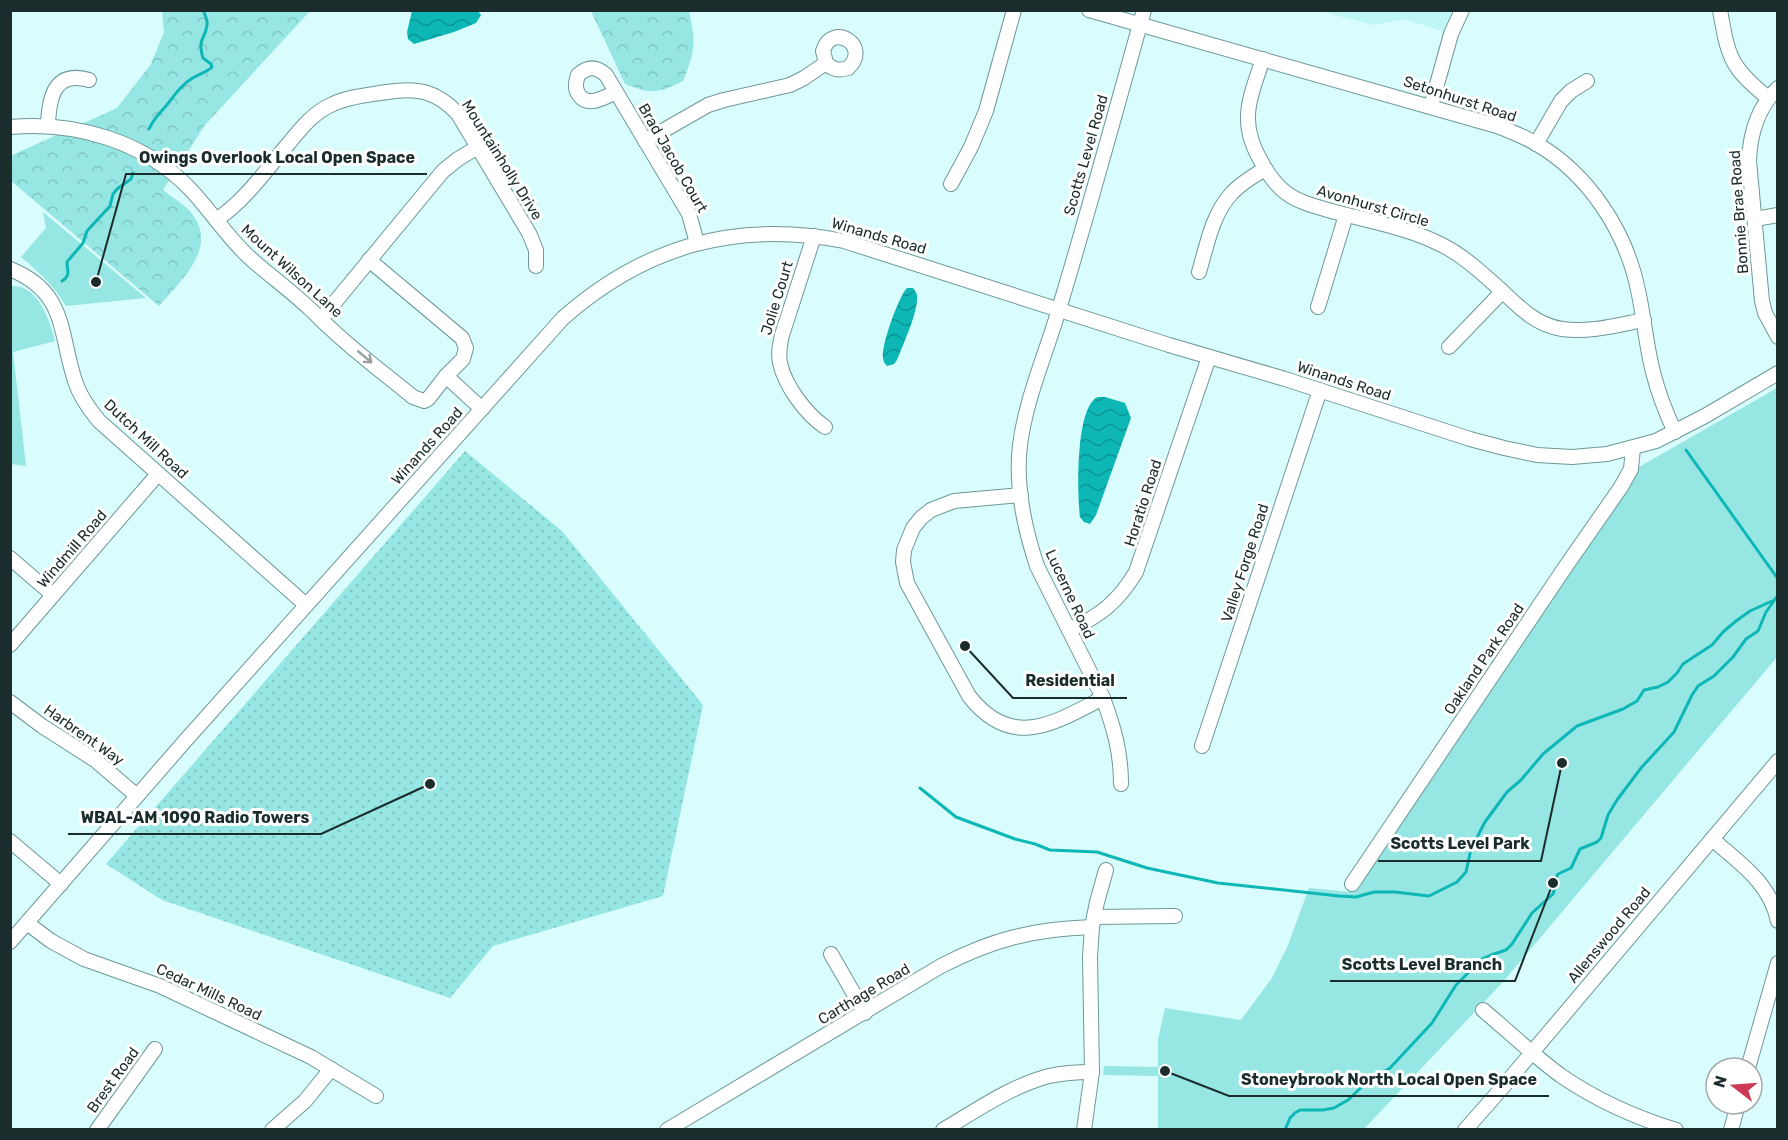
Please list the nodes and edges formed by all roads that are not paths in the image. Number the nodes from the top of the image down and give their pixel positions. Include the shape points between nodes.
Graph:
1 (1014, 10) edge
2 (1089, 10) edge
3 (1144, 10) edge
4 (1462, 10) edge
5 (1720, 10) edge
6 (1140, 24) junction
7 (1263, 59) junction
8 (826, 63) dead end
9 (89, 80) dead end
10 (1587, 81) dead end
11 (616, 92) dead end
12 (1773, 93) edge
13 (1431, 106) junction
14 (48, 125) junction
15 (10, 127) edge
16 (645, 141) junction
17 (1536, 144) junction
18 (478, 147) junction
19 (1265, 169) junction
20 (951, 184) dead end
21 (1346, 215) junction
22 (1778, 215) edge
23 (1755, 219) junction
24 (216, 220) junction
25 (814, 236) junction
26 (697, 243) junction
27 (369, 260) junction
28 (536, 266) dead end
29 (10, 269) edge
30 (1199, 272) dead end
31 (1502, 291) junction
32 (1318, 307) dead end
33 (1059, 309) junction
34 (321, 319) junction
35 (1644, 320) junction
36 (1778, 337) edge
37 (1449, 347) dead end
38 (1209, 357) junction
39 (1778, 373) edge
40 (446, 376) junction
41 (1320, 390) junction
42 (482, 409) junction
43 (825, 427) dead end
44 (1675, 432) junction
45 (1633, 448) junction
46 (158, 474) junction
47 (1021, 495) junction
48 (10, 558) edge
49 (53, 595) junction
50 (306, 605) junction
51 (1069, 630) junction
52 (10, 645) edge
53 (1103, 698) junction
54 (10, 702) edge
55 (1202, 746) dead end
56 (1778, 761) edge
57 (1121, 784) dead end
58 (137, 796) junction
59 (1712, 838) junction
60 (10, 841) edge
61 (1106, 870) dead end
62 (61, 884) junction
63 (1352, 884) dead end
64 (1175, 916) dead end
65 (1778, 921) edge
66 (1093, 922) junction
67 (27, 923) junction
68 (10, 942) edge
69 (831, 954) dead end
70 (1778, 963) edge
71 (1483, 1010) dead end
72 (865, 1013) junction
73 (155, 1050) dead end
74 (1533, 1052) junction
75 (1751, 1056) edge
76 (331, 1069) junction
77 (1092, 1072) junction
78 (376, 1096) dead end
79 (97, 1130) edge
80 (272, 1130) edge
81 (667, 1130) edge
82 (943, 1130) edge
83 (1084, 1130) edge
84 (1465, 1130) edge
85 (1676, 1130) edge

1 - 20 street via 986,111
2 - 6 street, Setonhurst Road
3 - 6 street, Scotts Level Road
4 - 13 street via 1451,34
5 - 12 street via 1734,64 1750,83
6 - 7 street, Setonhurst Road
6 - 33 street, Scotts Level Road
7 - 13 street, Setonhurst Road
7 - 19 street, Avonhurst Circle via 1251,94 1247,125
8 - 16 street via 790,85 708,105
9 - 14 street via 69,78 57,86 50,101
10 - 17 street via 1561,101
11 - 16 street, Brad Jacob Court
12 - 23 street, Bonnie Brae Road via 1760,111 1750,142
13 - 17 street, Setonhurst Road via 1497,126
14 - 15 street, Mount Wilson Lane
14 - 24 street, Mount Wilson Lane via 91,133 148,156 189,188
16 - 26 street, Brad Jacob Court via 689,214
17 - 35 street, Setonhurst Road via 1577,177 1609,217 1632,268
18 - 24 street, Mountainholly Drive via 451,106 428,92 409,89 349,98 313,115 241,200
18 - 27 street via 443,171
18 - 28 street, Mountainholly Drive via 529,233 536,250
19 - 21 street, Avonhurst Circle via 1296,199
19 - 30 street via 1232,194 1222,207
21 - 31 street, Avonhurst Circle via 1440,244
21 - 32 street
22 - 23 street
23 - 36 street, Bonnie Brae Road via 1762,301
24 - 34 street, Mount Wilson Lane via 249,257
25 - 26 street, Winands Road via 762,233
25 - 33 street, Winands Road via 860,245
25 - 43 street, Jolie Court via 779,355 783,372 800,403
26 - 42 street, Winands Road via 638,266 579,304
27 - 34 street
27 - 40 street via 462,338 466,348 463,359
29 - 46 street, Dutch Mill Road via 33,280 51,298 75,381 89,409
31 - 35 street, Avonhurst Circle via 1534,319 1561,329 1593,329
31 - 37 street
33 - 38 street, Winands Road
33 - 47 street, Lucerne Road via 1027,409 1019,468
34 -> 40 street, Mount Wilson Lane via 413,398 424,401
35 - 44 street, Setonhurst Road via 1653,372
38 - 41 street, Winands Road
38 - 51 street, Horatio Road via 1136,572 1104,611
39 - 44 street, Winands Road
40 - 42 street
41 - 45 street, Winands Road via 1521,453 1590,456
41 - 55 street, Valley Forge Road
42 - 50 street, Winands Road
44 - 45 street, Winands Road
45 - 63 street, Oakland Park Road via 1631,469 1621,487
46 - 49 street, Windmill Road
46 - 50 street, Dutch Mill Road
47 - 51 street, Lucerne Road via 1027,536 1037,566
47 - 53 street via 954,501 931,510 908,538 903,562 907,583 969,696 993,717 1020,728 1040,727
48 - 49 street
49 - 52 street, Windmill Road
50 - 58 street, Winands Road
51 - 53 street, Lucerne Road
53 - 57 street, Lucerne Road via 1118,744
54 - 58 street, Harbrent Way via 95,760
56 - 59 street, Allenswood Road
58 - 62 street, Winands Road
59 - 65 street via 1764,887
59 - 74 street, Allenswood Road
60 - 62 street
61 - 66 street
62 - 67 street, Winands Road
64 - 66 street, Carthage Road
66 - 72 street, Carthage Road via 989,944 941,966
66 - 77 street
67 - 68 street, Winands Road
67 - 76 street, Cedar Mills Road via 84,959 160,986
69 - 72 street
70 - 75 street
71 - 74 street
72 - 81 street, Carthage Road
73 - 79 street, Brest Road
74 - 84 street, Allenswood Road
74 - 85 street via 1593,1096
76 - 78 street, Cedar Mills Road
76 - 80 street via 305,1101
77 - 82 street via 1031,1082
77 - 83 street

